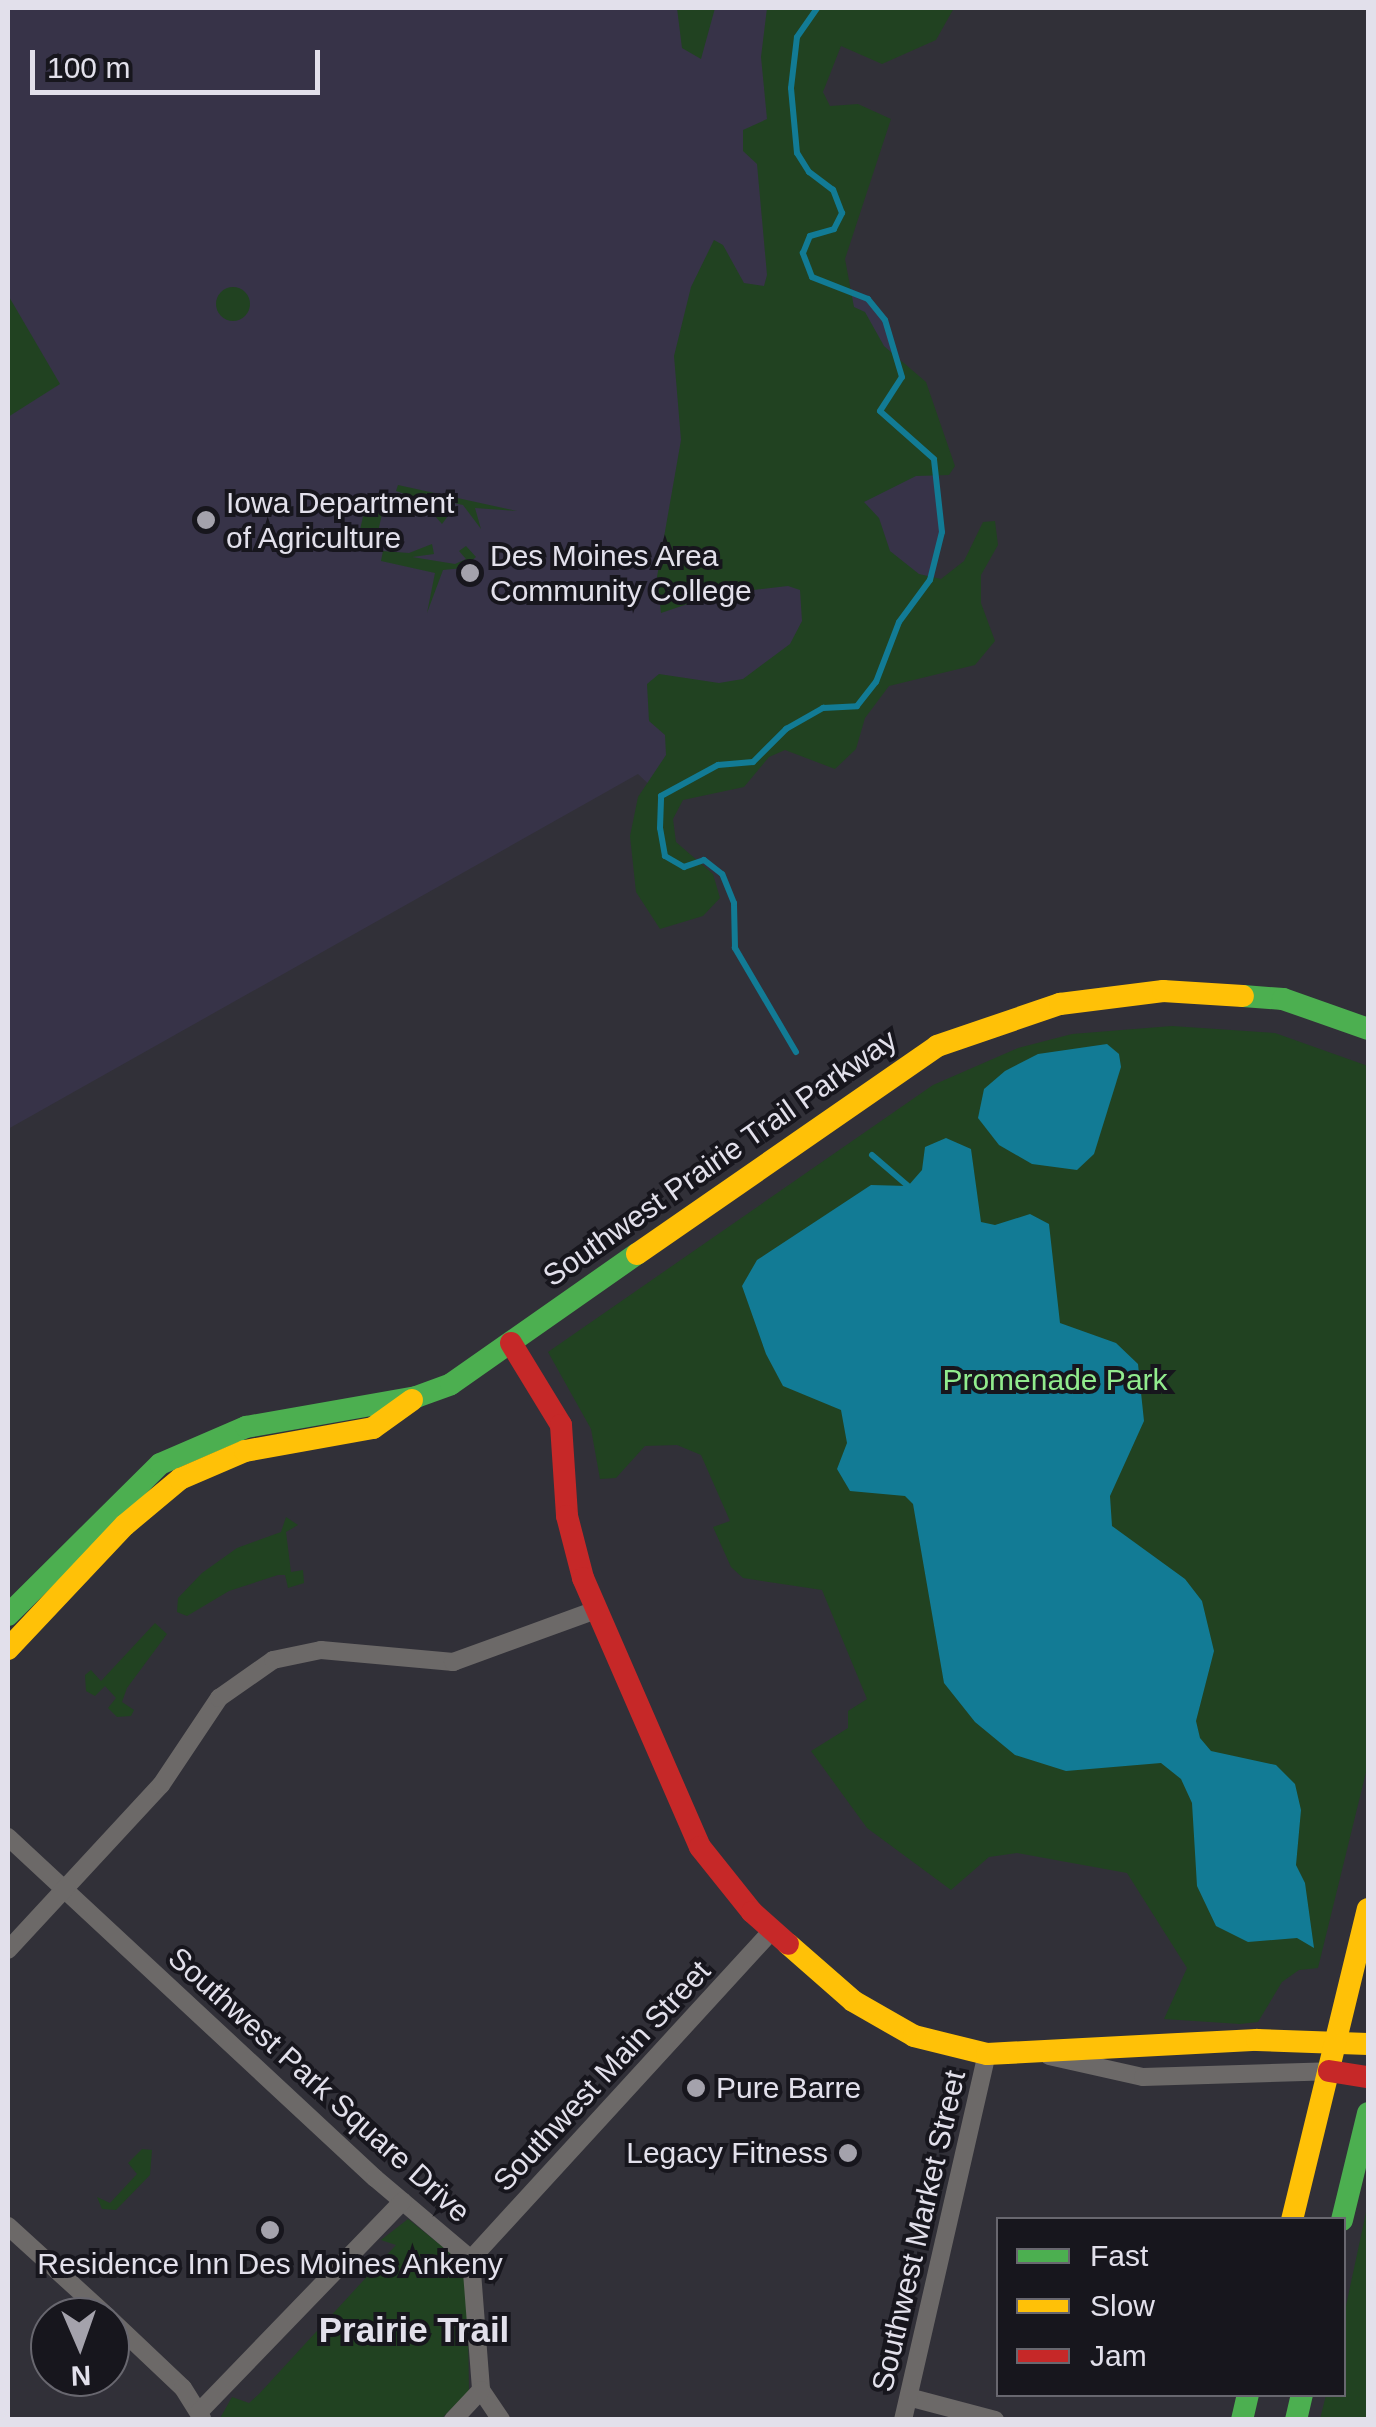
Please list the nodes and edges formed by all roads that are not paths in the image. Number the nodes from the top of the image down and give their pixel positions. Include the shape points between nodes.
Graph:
1 (1368, 1029) edge
2 (511, 1344) junction
3 (416, 1397) junction
4 (596, 1610) junction
5 (8, 1615) edge
6 (8, 1649) edge
7 (8, 1837) edge
8 (64, 1889) junction
9 (1368, 1909) edge
10 (772, 1931) junction
11 (8, 1950) edge
12 (1337, 2040) junction
13 (1368, 2044) edge
14 (987, 2054) junction
15 (1049, 2056) junction
16 (1329, 2071) junction
17 (1368, 2076) edge
18 (1368, 2113) edge
19 (402, 2202) junction
20 (1293, 2217) edge
21 (1343, 2217) edge
22 (8, 2226) edge
23 (471, 2259) junction
24 (86, 2297) edge
25 (130, 2338) edge
26 (481, 2390) junction
27 (912, 2398) junction
28 (201, 2416) edge
29 (453, 2420) edge
30 (501, 2420) edge
31 (903, 2420) edge
32 (995, 2420) edge

1 - 2 street, Southwest Prairie Trail Parkway via 1283,999 1194,990 1112,994 974,1030 899,1066
2 - 3 street, Southwest Prairie Trail Parkway via 451,1384
2 - 4 street via 561,1425 567,1516
3 - 5 street, Southwest Prairie Trail Parkway via 246,1427 183,1450 127,1491
3 - 6 street, Southwest Prairie Trail Parkway via 373,1428 244,1451 196,1469 149,1502
4 - 8 street via 453,1662 321,1650 273,1660 218,1698 162,1785
4 - 10 street via 700,1847
7 - 8 street, Southwest Park Square Drive
8 - 11 street
8 - 19 street, Southwest Park Square Drive
9 - 12 street
10 - 14 street via 886,2023
10 - 23 street, Southwest Main Street
12 - 13 street
12 - 15 street
12 - 16 street
14 - 15 street
14 - 27 street, Southwest Market Street
15 - 16 street via 1142,2077
16 - 17 street
16 - 20 street
18 - 21 street
19 - 23 street, Southwest Park Square Drive
19 - 28 street
22 - 24 street
23 - 26 street, Southwest Park Square Drive
25 - 28 street via 183,2388
26 - 29 street
26 - 30 street, Southwest Park Square Drive
27 - 31 street, Southwest Market Street
27 - 32 street

